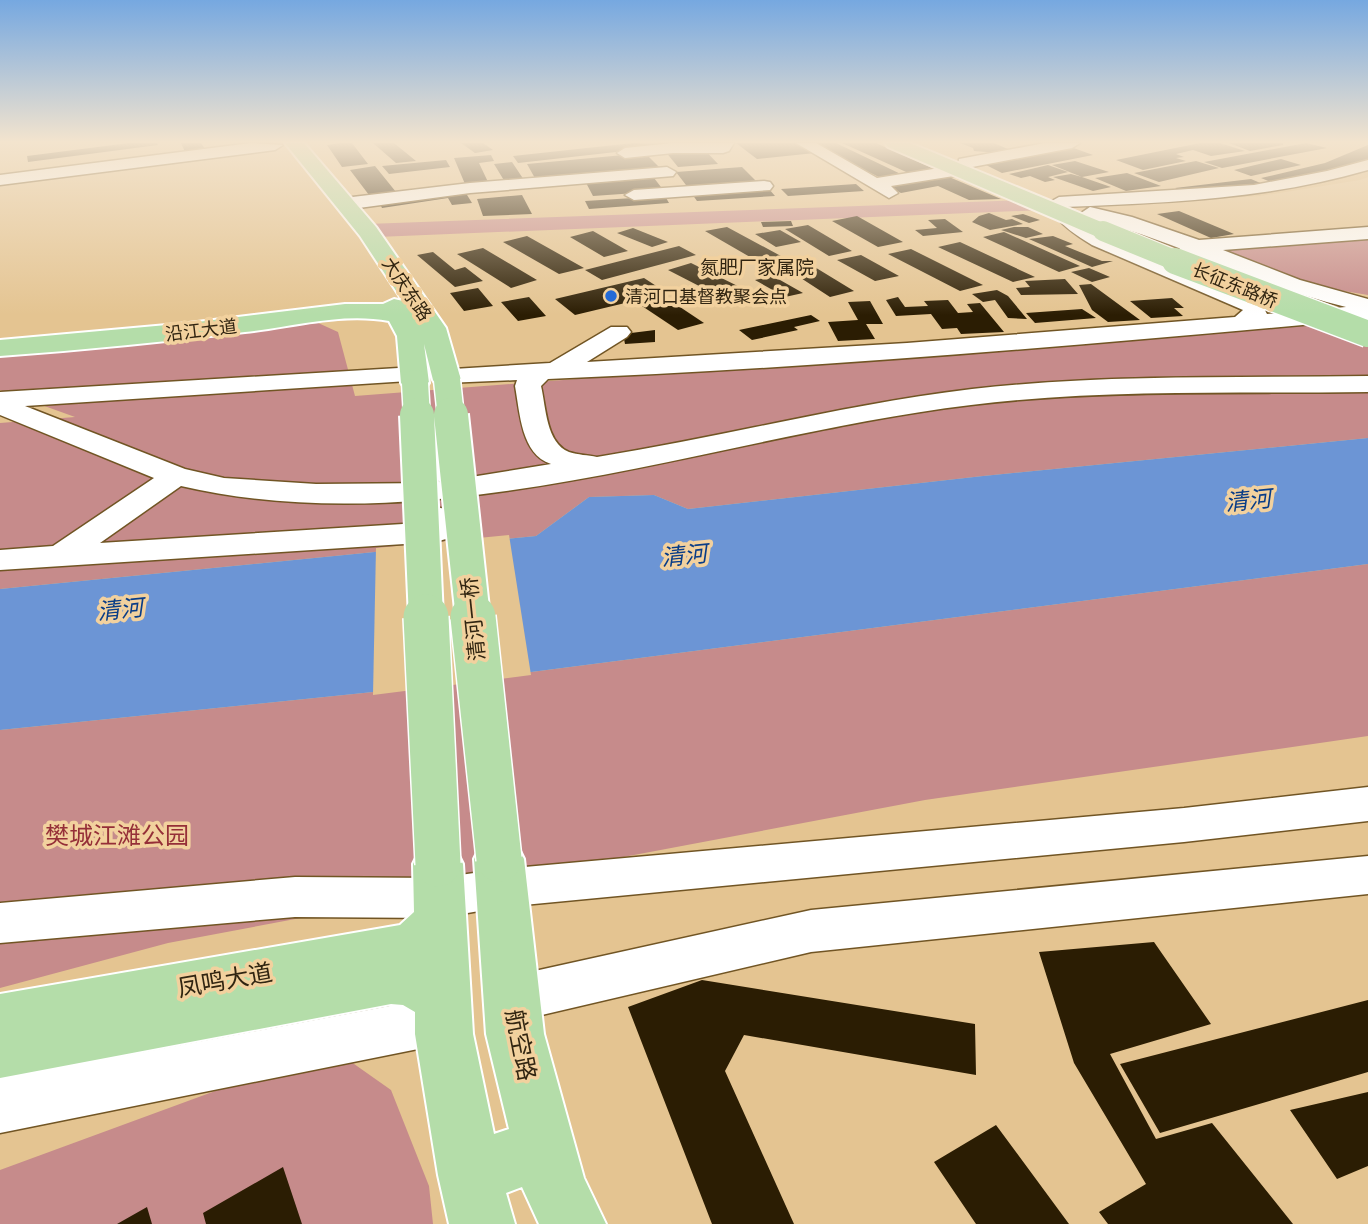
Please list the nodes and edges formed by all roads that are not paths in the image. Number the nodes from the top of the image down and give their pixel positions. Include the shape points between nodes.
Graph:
1 (323, 200) edge
2 (340, 200) edge
3 (375, 200) edge
4 (1034, 200) edge
5 (1048, 200) edge
6 (1149, 200) edge
7 (1317, 200) edge
8 (344, 204) junction
9 (1220, 205) dead end
10 (1300, 206) junction
11 (1068, 208) junction
12 (1368, 233) edge
13 (1322, 236) junction
14 (1196, 246) junction
15 (372, 289) dead end
16 (400, 315) junction
17 (1245, 315) junction
18 (1368, 317) edge
19 (619, 332) dead end
20 (0, 334) edge
21 (0, 348) edge
22 (541, 376) junction
23 (431, 378) junction
24 (1368, 384) edge
25 (0, 403) edge
26 (608, 464) junction
27 (176, 476) junction
28 (434, 492) junction
29 (61, 555) junction
30 (0, 560) edge
31 (1368, 804) edge
32 (501, 873) junction
33 (1368, 875) edge
34 (439, 894) junction
35 (0, 923) edge
36 (512, 999) junction
37 (443, 1009) junction
38 (0, 1020) edge
39 (0, 1050) edge
40 (0, 1107) edge
41 (544, 1147) junction
42 (476, 1200) edge
43 (573, 1224) edge

1 - 16 main road, 大庆东路
2 - 8 main road, 大庆东路
3 - 8 street
4 - 11 main road
5 - 11 main road
6 - 11 street
7 - 10 street
8 - 23 main road, 大庆东路 via 433,328
9 - 10 street
10 - 13 street
11 - 14 street via 1140,224
11 - 17 street via 1082,231
11 - 18 main road, 长征东路桥, bridge via 1259,295
12 - 13 street
13 - 14 street
14 - 18 street via 1317,292
15 - 20 main road, 沿江大道 via 294,307
16 - 21 main road, 沿江大道 via 377,309 341,311 106,341
16 - 23 main road, 大庆东路
17 - 18 street via 1286,320
17 - 22 street via 973,347
19 - 22 street
22 - 23 street via 522,379 500,373
22 - 26 street via 542,446 550,455 574,463
23 - 25 street
23 - 32 main road, 清河一桥, bridge
23 - 34 main road, bridge
24 - 26 street via 1070,389 972,397 864,413
25 - 27 street
26 - 28 street
27 - 28 street via 224,487 316,493
27 - 29 street
28 - 29 street via 435,532
29 - 30 street
31 - 32 street via 1184,825
32 - 34 street
32 - 36 main road, 航空路
33 - 36 street via 811,931
34 - 35 street via 295,897
34 - 37 main road
34 - 38 main road, 凤鸣大道 via 415,945
36 - 41 main road, 航空路 via 515,1034
37 - 39 main road, 凤鸣大道 via 412,981 391,979
37 - 40 street
37 - 42 main road
41 - 42 main road
41 - 43 main road, 航空路 via 555,1188

